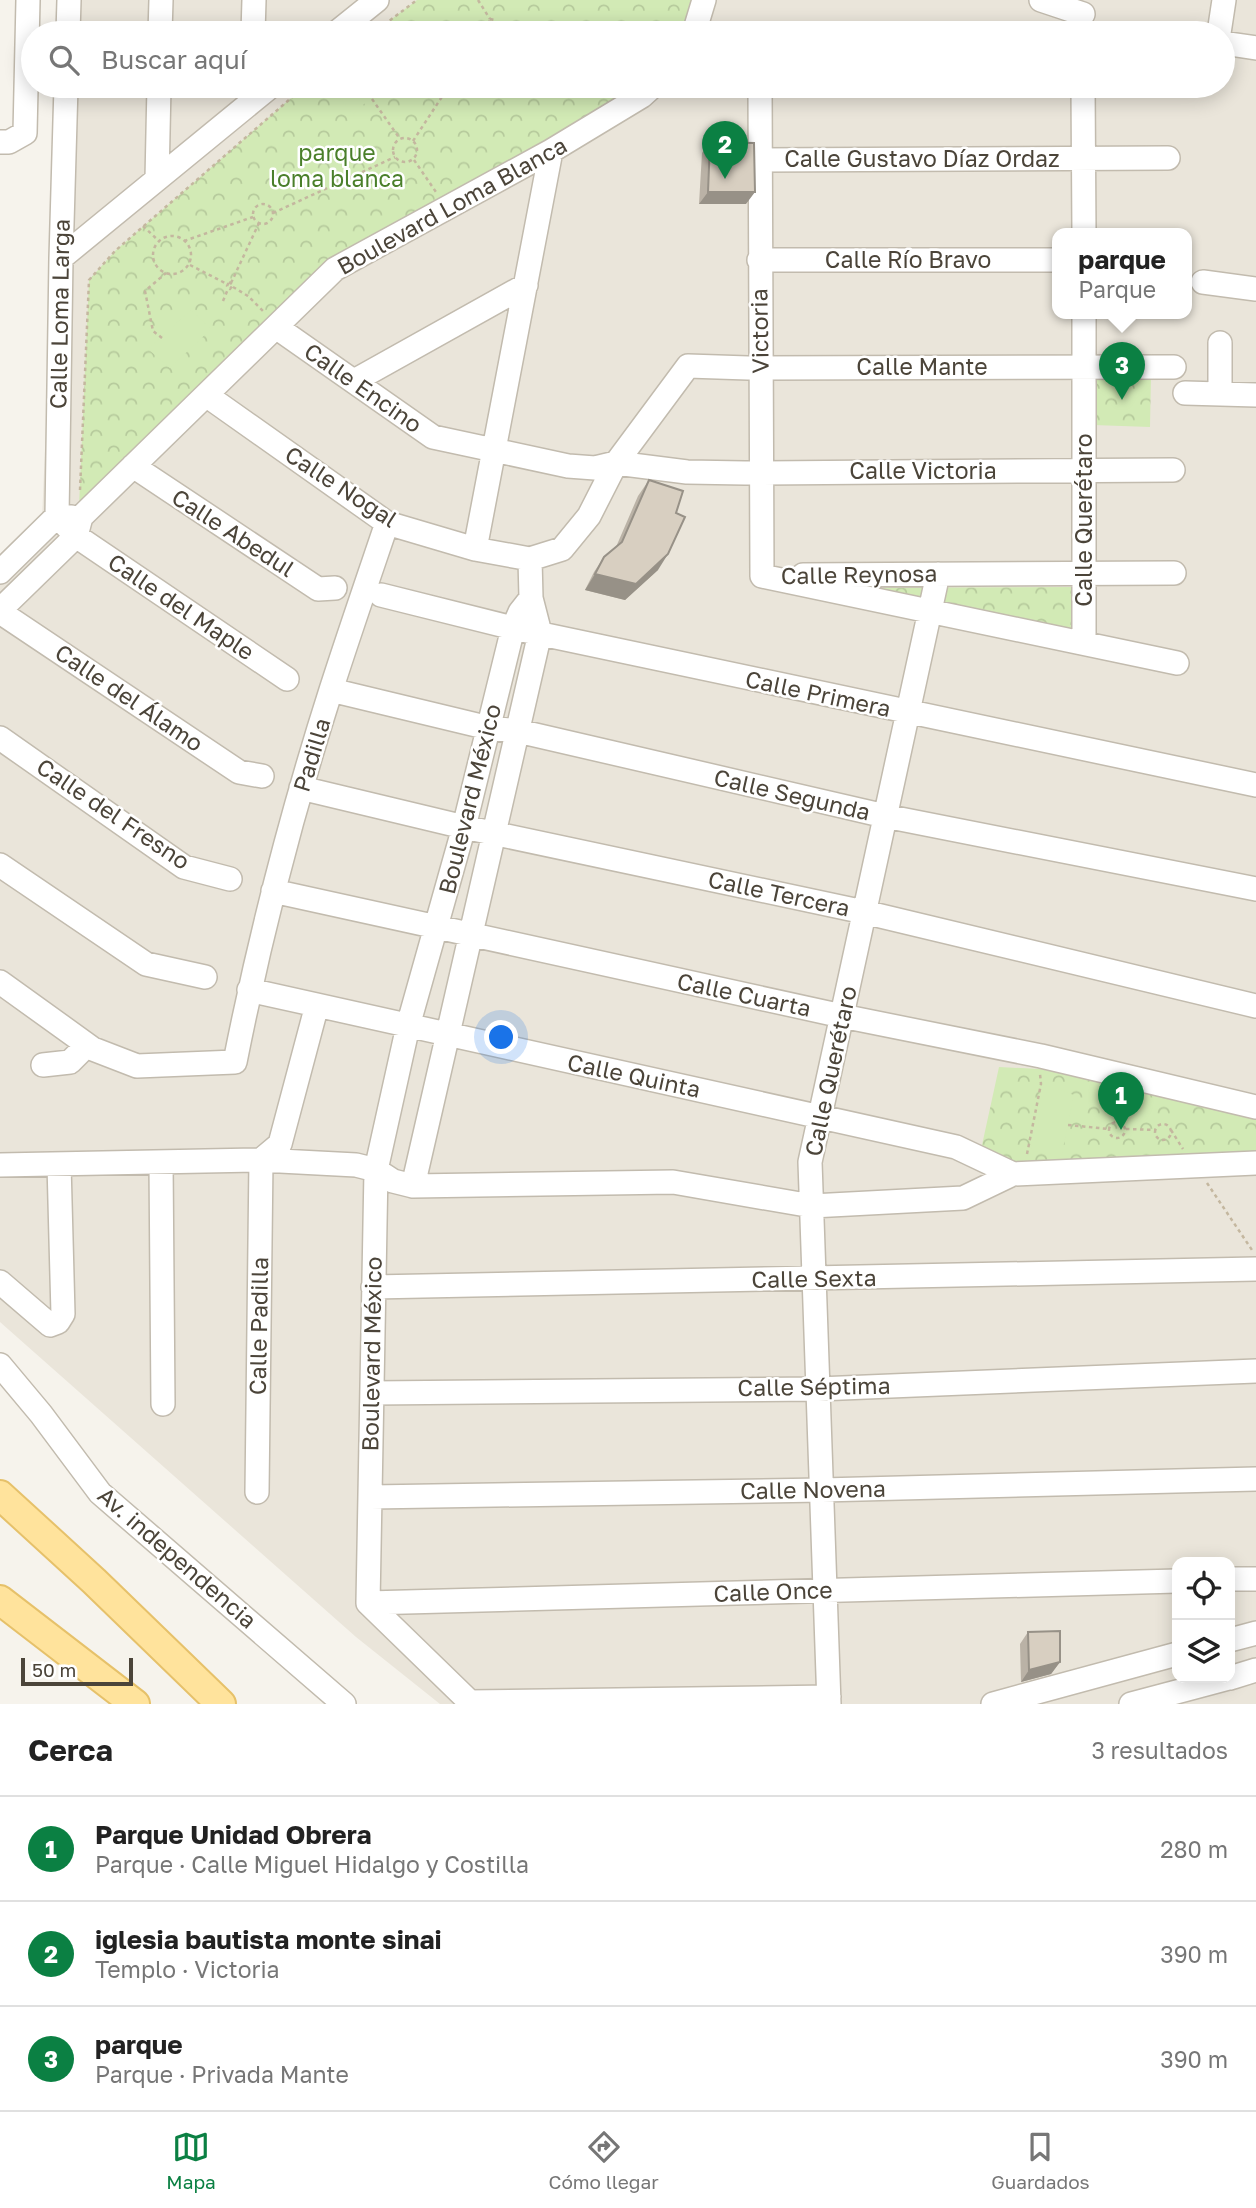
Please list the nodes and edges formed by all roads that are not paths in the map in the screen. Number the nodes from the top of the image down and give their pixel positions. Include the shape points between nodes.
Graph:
1 (29, 0) edge
2 (69, 0) edge
3 (161, 0) edge
4 (254, 0) edge
5 (348, 0) edge
6 (377, 0) edge
7 (704, 0) edge
8 (1041, 0) edge
9 (1224, 0) edge
10 (1083, 16) edge
11 (28, 21) edge
12 (68, 21) edge
13 (160, 21) edge
14 (253, 21) edge
15 (344, 21) edge
16 (351, 21) edge
17 (698, 21) edge
18 (1221, 21) edge
19 (1235, 45) edge
20 (1256, 48) edge
21 (26, 98) edge
22 (66, 98) edge
23 (159, 98) edge
24 (248, 98) edge
25 (639, 98) edge
26 (760, 98) edge
27 (1083, 98) edge
28 (0, 142) edge
29 (551, 151) junction
30 (1168, 158) dead end
31 (1083, 159) junction
32 (760, 160) junction
33 (157, 179) junction
34 (1084, 228) edge
35 (61, 258) junction
36 (759, 260) junction
37 (1052, 260) edge
38 (1203, 282) dead end
39 (526, 285) junction
40 (1256, 289) edge
41 (1084, 319) edge
42 (273, 322) junction
43 (1220, 343) dead end
44 (1084, 366) junction
45 (1174, 367) dead end
46 (760, 368) junction
47 (354, 381) junction
48 (1185, 393) dead end
49 (1220, 394) junction
50 (206, 395) junction
51 (1256, 395) edge
52 (495, 450) junction
53 (616, 463) junction
54 (133, 466) junction
55 (1085, 470) junction
56 (1173, 470) dead end
57 (761, 471) junction
58 (57, 516) junction
59 (387, 523) junction
60 (78, 526) junction
61 (475, 549) junction
62 (530, 559) junction
63 (0, 572) edge
64 (1085, 573) junction
65 (1174, 573) dead end
66 (938, 574) junction
67 (762, 576) junction
68 (335, 588) dead end
69 (381, 595) dead end
70 (531, 598) junction
71 (0, 611) edge
72 (929, 612) junction
73 (513, 628) junction
74 (540, 633) junction
75 (1083, 642) junction
76 (1177, 663) dead end
77 (287, 679) dead end
78 (331, 690) junction
79 (907, 713) junction
80 (489, 728) junction
81 (518, 731) junction
82 (0, 738) edge
83 (262, 776) dead end
84 (1256, 785) edge
85 (301, 788) junction
86 (885, 816) junction
87 (464, 827) junction
88 (495, 834) junction
89 (0, 865) edge
90 (230, 879) dead end
91 (1256, 889) edge
92 (273, 891) junction
93 (864, 912) junction
94 (437, 926) junction
95 (471, 936) junction
96 (205, 977) dead end
97 (2, 989) edge
98 (249, 990) junction
99 (317, 1005) junction
100 (1256, 1006) edge
101 (842, 1016) junction
102 (408, 1026) junction
103 (449, 1035) junction
104 (87, 1045) junction
105 (43, 1065) dead end
106 (1256, 1107) edge
107 (821, 1117) junction
108 (261, 1160) junction
109 (162, 1162) junction
110 (1256, 1163) edge
111 (59, 1164) junction
112 (0, 1165) edge
113 (1019, 1168) junction
114 (376, 1170) junction
115 (413, 1186) junction
116 (812, 1206) junction
117 (1256, 1269) edge
118 (815, 1280) junction
119 (0, 1282) edge
120 (373, 1287) junction
121 (0, 1366) edge
122 (1256, 1371) edge
123 (818, 1389) junction
124 (372, 1393) junction
125 (163, 1404) dead end
126 (1256, 1479) edge
127 (822, 1490) junction
128 (257, 1492) dead end
129 (0, 1494) edge
130 (370, 1497) junction
131 (1235, 1579) edge
132 (1256, 1579) edge
133 (1172, 1581) edge
134 (825, 1590) junction
135 (0, 1600) edge
136 (368, 1603) junction
137 (1256, 1633) edge
138 (1235, 1639) edge
139 (1172, 1655) edge
140 (1256, 1671) edge
141 (1235, 1676) edge
142 (1210, 1683) edge
143 (829, 1701) edge
144 (471, 1703) edge
145 (1004, 1703) edge
146 (135, 1704) edge
147 (221, 1704) edge
148 (344, 1704) edge
149 (1131, 1704) edge

1 - 11 street
2 - 12 street
3 - 13 street
4 - 14 street
5 - 15 street
6 - 16 street
7 - 17 street
8 - 10 street
9 - 18 street
19 - 20 street
21 - 28 street via 25,133
22 - 35 street, Calle Loma Larga
23 - 33 street
24 - 33 street
25 - 29 street, Boulevard Loma Blanca
26 - 32 street, Victoria
27 - 31 street
29 - 39 street
29 - 42 street, Boulevard Loma Blanca via 335,270
30 - 31 street, Calle Gustavo Díaz Ordaz
31 - 32 street, Calle Gustavo Díaz Ordaz
31 - 34 street
32 - 36 street, Victoria
33 - 35 street
35 - 58 street, Calle Loma Larga
36 - 37 street, Calle Río Bravo
36 - 46 street, Victoria
38 - 40 street
39 - 47 street
39 - 52 street
41 - 44 street, Calle Querétaro
42 - 47 street, Calle Encino
42 - 50 street, Boulevard Loma Blanca
43 - 49 street
44 - 45 street, Calle Mante
44 - 46 street, Calle Mante
44 - 55 street, Calle Querétaro
46 - 53 street, Calle Mante via 688,366
46 - 57 street, Victoria
47 - 52 street, Calle Encino via 433,437
48 - 49 street
49 - 51 street
50 - 54 street, Boulevard Loma Blanca
50 - 59 street, Calle Nogal
52 - 53 street, Calle Encino via 568,467
52 - 61 street
53 - 57 street, Calle Victoria via 687,472
53 - 62 street via 589,516 562,549
54 - 60 street, Boulevard Loma Blanca
54 - 68 street, Calle Abedul via 318,589
55 - 56 street, Calle Victoria
55 - 57 street, Calle Victoria
55 - 64 street, Calle Querétaro
57 - 67 street, Victoria
58 - 60 street
58 - 63 street
59 - 61 street, Calle Nogal
59 - 78 street, Padilla
60 - 71 street, Boulevard Loma Blanca
60 - 77 street, Calle del Maple
61 - 62 street, Calle Nogal
62 - 70 street
64 - 65 street, Calle Reynosa
64 - 66 street, Calle Reynosa
64 - 75 street, Calle Querétaro
66 - 67 street, Calle Reynosa
66 - 72 street, Calle Querétaro
67 - 72 street, Calle Reynosa
69 - 73 street, Calle Primera
70 - 73 street, Boulevard México
70 - 74 street, Boulevard México
71 - 83 street, Calle del Álamo via 239,772
72 - 75 street, Calle Reynosa
72 - 79 street, Calle Querétaro
73 - 74 street, Calle Primera
73 - 80 street, Boulevard México
74 - 79 street, Calle Primera
74 - 81 street, Boulevard México
75 - 76 street, Calle Reynosa
78 - 80 street, Calle Segunda
78 - 85 street, Padilla
79 - 84 street, Calle Primera
79 - 86 street, Calle Querétaro
80 - 81 street, Calle Segunda
80 - 87 street, Boulevard México
81 - 86 street, Calle Segunda
81 - 88 street, Boulevard México
82 - 90 street, Calle del Fresno via 184,867
85 - 87 street, Calle Tercera
85 - 92 street, Padilla
86 - 91 street, Calle Segunda
86 - 93 street, Calle Querétaro
87 - 88 street, Calle Tercera
87 - 94 street, Boulevard México
88 - 93 street, Calle Tercera
88 - 95 street, Boulevard México
89 - 96 street via 146,964
92 - 94 street, Calle Cuarta
92 - 98 street, Padilla
93 - 100 street, Calle Tercera
93 - 101 street, Calle Querétaro
94 - 95 street, Calle Cuarta
94 - 102 street, Boulevard México
95 - 101 street, Calle Cuarta
95 - 103 street, Boulevard México
97 - 104 street
98 - 99 street, Calle Quinta
98 - 104 street, Padilla via 234,1062 137,1066
99 - 102 street, Calle Quinta
99 - 108 street via 280,1144
101 - 106 street, Calle Cuarta via 1041,1056
101 - 107 street, Calle Querétaro
102 - 103 street, Calle Quinta
102 - 114 street, Boulevard México
103 - 107 street, Calle Quinta
103 - 115 street, Boulevard México
104 - 105 street via 70,1062
107 - 113 street, Calle Quinta via 956,1147
107 - 116 street, Calle Querétaro via 810,1162
108 - 109 street
108 - 114 street
108 - 128 street, Calle Padilla
109 - 111 street
109 - 125 street
110 - 113 street
111 - 112 street
111 - 119 street via 63,1314 50,1325
113 - 116 street via 963,1198
114 - 115 street
114 - 120 street, Boulevard México
115 - 116 street via 673,1182
116 - 118 street, Calle Querétaro
117 - 118 street, Calle Sexta
118 - 120 street, Calle Sexta
118 - 123 street, Calle Querétaro
120 - 124 street, Boulevard México
121 - 148 street, Av. independencia via 100,1493
122 - 123 street, Calle Séptima
123 - 124 street, Calle Séptima
123 - 127 street, Calle Querétaro
124 - 130 street, Boulevard México
126 - 127 street, Calle Novena
127 - 130 street, Calle Novena
127 - 134 street, Calle Querétaro
129 - 147 main road
130 - 136 street, Boulevard México
131 - 132 street
133 - 134 street, Calle Once
134 - 136 street, Calle Once
134 - 143 street, Calle Querétaro
135 - 146 main road
136 - 144 street
137 - 138 street
139 - 145 street
140 - 141 street
142 - 149 street
143 - 144 street

